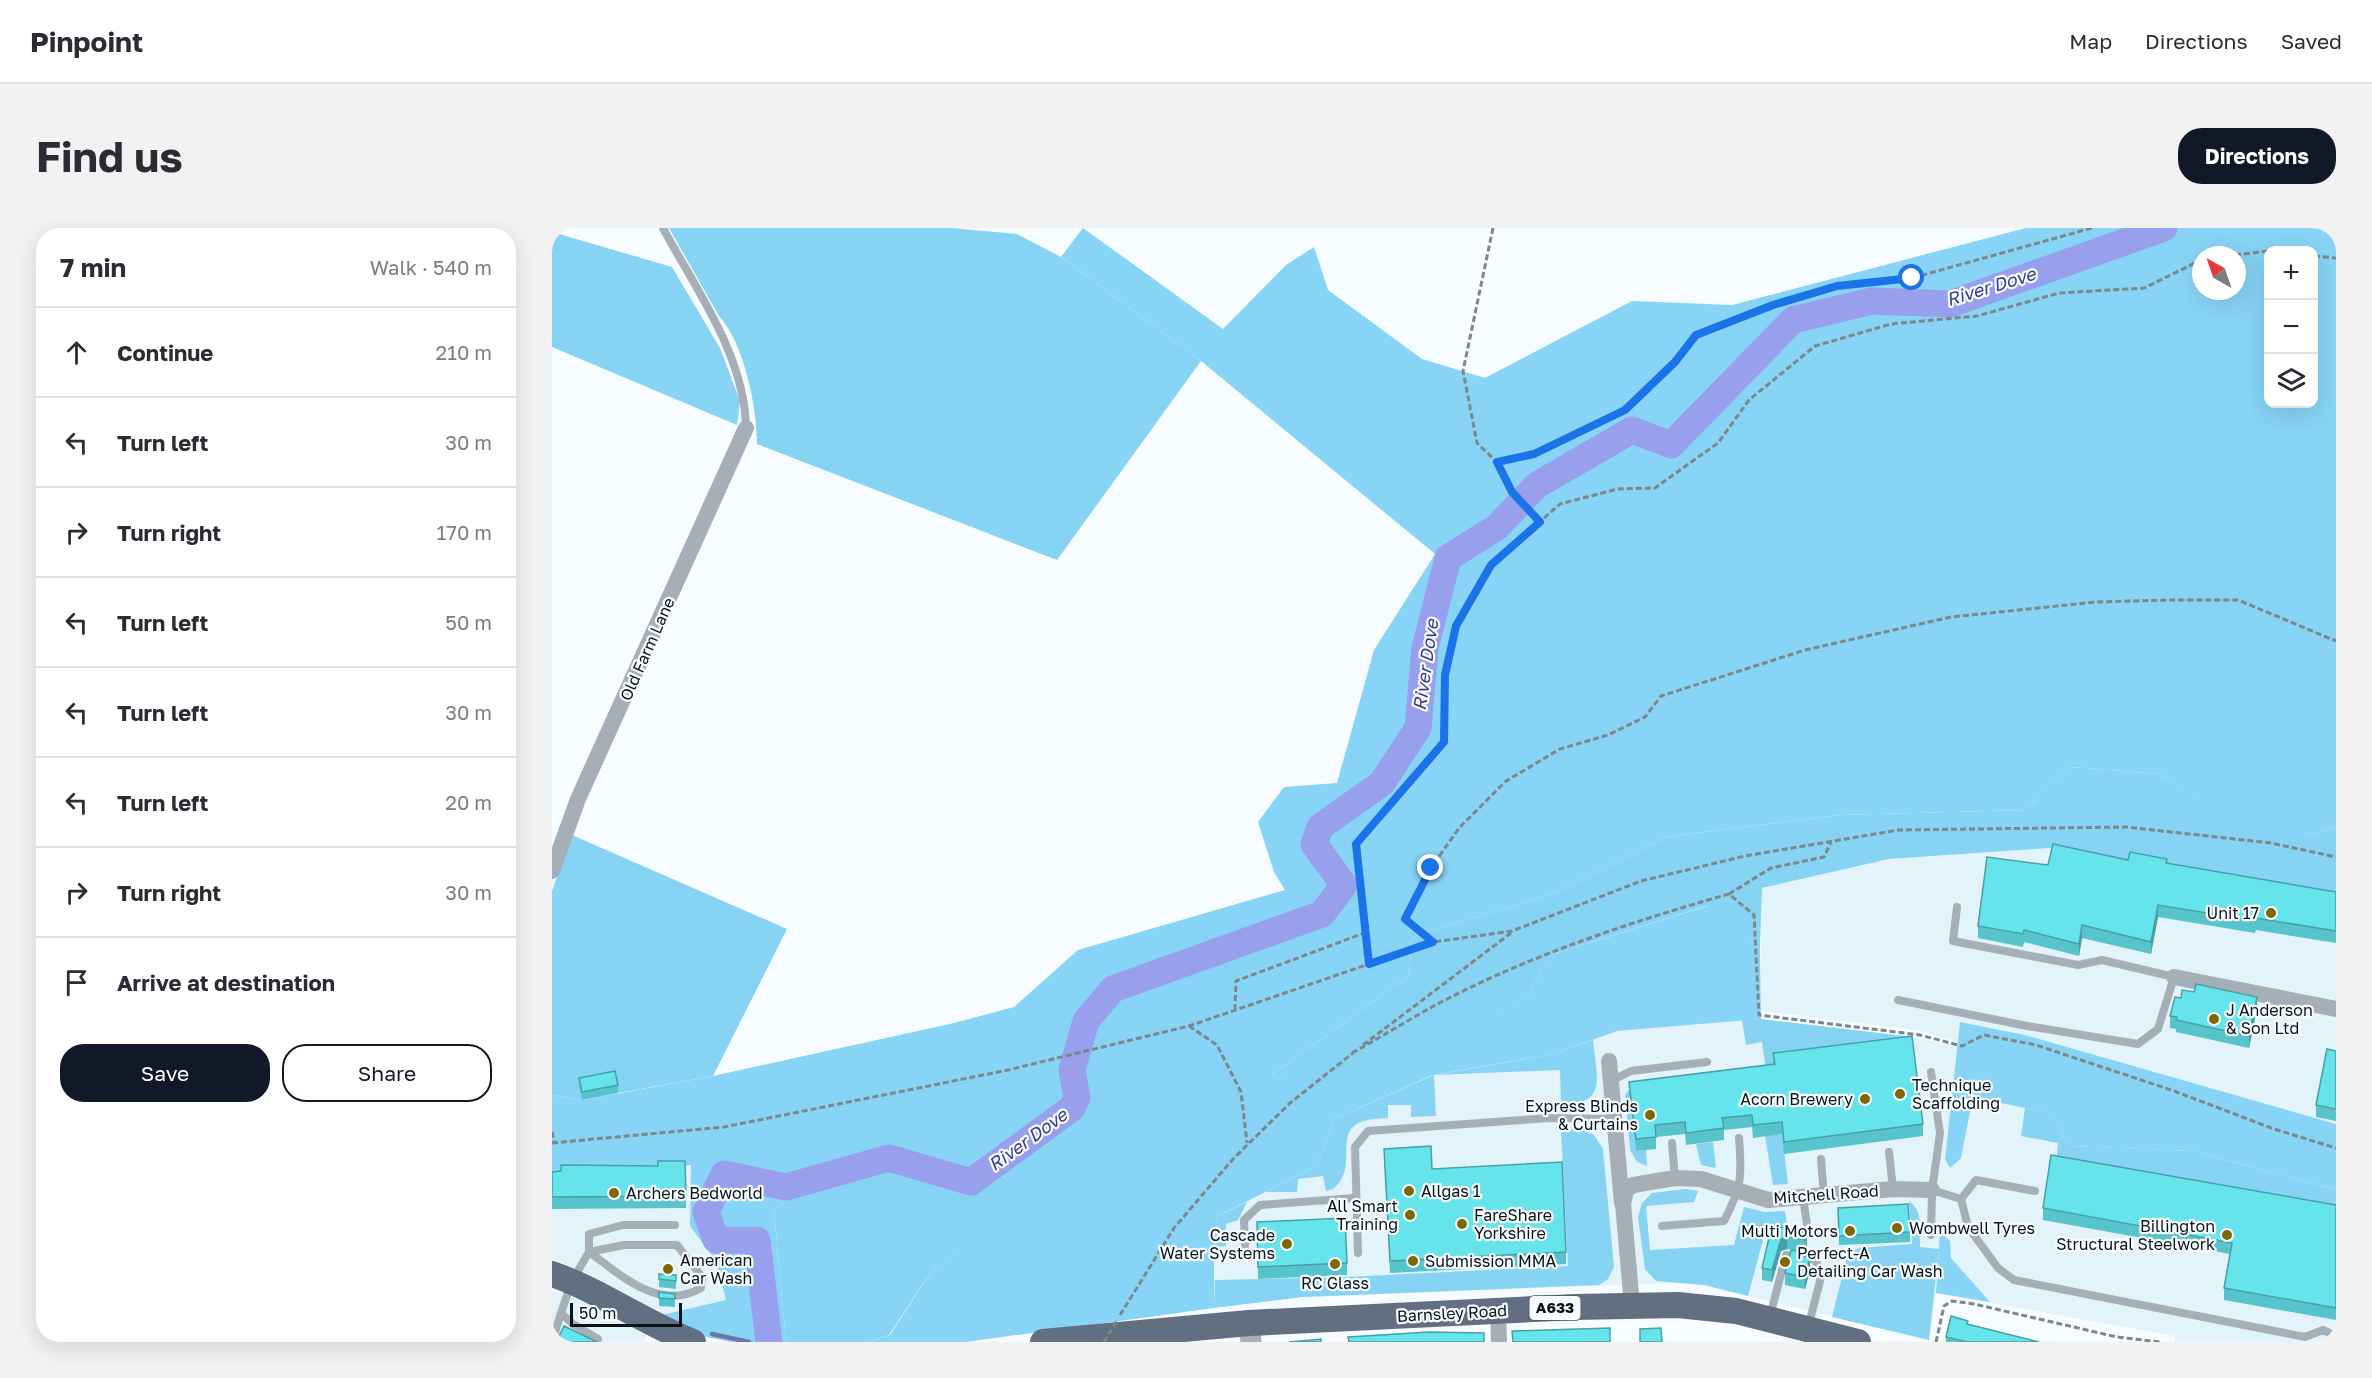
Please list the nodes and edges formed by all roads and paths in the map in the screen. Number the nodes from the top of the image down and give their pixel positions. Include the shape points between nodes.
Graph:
1 (663, 228) edge
2 (1493, 228) edge
3 (2092, 228) edge
4 (2264, 251) edge
5 (2246, 254) edge
6 (2318, 256) edge
7 (2336, 258) edge
8 (2192, 264) edge
9 (746, 428) joint
10 (1497, 462) junction
11 (1540, 522) junction
12 (2336, 641) edge
13 (1831, 842) junction
14 (2336, 857) edge
15 (552, 871) edge
16 (1729, 894) junction
17 (1958, 907) dead end
18 (1366, 932) junction
19 (1512, 932) junction
20 (1433, 942) junction
21 (1369, 964) junction
22 (2174, 978) junction
23 (1898, 1000) dead end
24 (2336, 1008) edge
25 (1235, 1010) junction
26 (1189, 1026) junction
27 (1352, 1053) junction
28 (1609, 1061) dead end
29 (1707, 1062) dead end
30 (1931, 1072) dead end
31 (1611, 1080) junction
32 (1615, 1119) junction
33 (552, 1132) edge
34 (1739, 1138) dead end
35 (553, 1143) edge
36 (1247, 1143) junction
37 (1672, 1143) dead end
38 (2336, 1148) edge
39 (1889, 1152) dead end
40 (1821, 1159) dead end
41 (1675, 1178) junction
42 (1893, 1189) junction
43 (1932, 1190) junction
44 (2035, 1191) dead end
45 (1738, 1192) junction
46 (1824, 1196) junction
47 (1355, 1197) junction
48 (1803, 1198) junction
49 (1961, 1199) junction
50 (1623, 1204) junction
51 (1808, 1224) dead end
52 (675, 1225) dead end
53 (1662, 1226) dead end
54 (1931, 1235) dead end
55 (1245, 1245) dead end
56 (589, 1252) junction
57 (1358, 1252) dead end
58 (562, 1277) edge
59 (1632, 1305) junction
60 (1498, 1310) junction
61 (561, 1313) junction
62 (1770, 1319) junction
63 (1808, 1328) junction
64 (1250, 1332) edge
65 (2336, 1336) edge
66 (598, 1339) dead end
67 (552, 1342) edge
68 (693, 1342) edge
69 (1043, 1342) edge
70 (1104, 1342) edge
71 (1499, 1342) edge
72 (1858, 1342) edge
73 (1936, 1342) edge
74 (2160, 1342) edge

1 - 9 lane via 726,346 746,401
2 - 10 path via 1463,371 1478,443
3 - 10 path via 1912,278 1837,286 1729,322 1696,335 1675,362 1625,410 1534,454
4 - 5 path
6 - 7 path
8 - 11 path via 2144,288 2059,293 1977,316 1891,324 1815,346 1749,400 1718,443 1655,488 1618,489 1560,504
9 - 15 street, Old Farm Lane via 578,799
10 - 11 path via 1512,492
11 - 18 path via 1491,565 1456,626 1445,675 1444,742 1356,844
12 - 20 path via 2238,600 2096,602 1951,617 1805,650 1710,679 1661,696 1645,717 1608,735 1560,749 1506,781 1459,828 1431,868 1405,919
13 - 14 path via 1899,830 2126,827 2271,843
13 - 16 path via 1824,857 1771,868
13 - 19 path via 1745,856 1641,881
16 - 27 path via 1629,922 1544,955 1451,997
16 - 38 path via 1754,915 1759,1015 1920,1035 1962,1046 1983,1035 2036,1045
17 - 22 lane via 1953,941 2078,965 2102,960
18 - 21 path
18 - 25 path via 1236,981
19 - 20 path
19 - 27 path
20 - 21 path
21 - 25 path
22 - 23 lane via 2158,1029 2138,1044
22 - 24 street
25 - 26 path
26 - 35 path via 724,1127
26 - 36 path via 1217,1045 1241,1092
27 - 36 path via 1290,1102
28 - 31 street
29 - 31 lane via 1631,1071
30 - 43 lane via 1940,1133
31 - 32 street
32 - 47 lane via 1550,1118 1368,1131 1355,1147
32 - 50 street
33 - 35 path
34 - 45 lane via 1742,1174
36 - 70 path, bridge via 1174,1228
37 - 41 lane
39 - 42 lane
40 - 46 lane
41 - 45 street, Mitchell Road via 1701,1179
41 - 50 street, Mitchell Road via 1633,1185 1626,1191
42 - 43 street, Mitchell Road
42 - 46 street, Mitchell Road
43 - 49 lane
43 - 54 lane
44 - 49 lane via 1976,1180
45 - 48 street, Mitchell Road via 1768,1200
45 - 53 lane via 1724,1221
46 - 48 street, Mitchell Road
47 - 55 lane via 1260,1205 1244,1220
47 - 57 lane
48 - 51 lane
49 - 65 lane via 1968,1227 1998,1268 2014,1280 2305,1337 2323,1330
50 - 59 street
52 - 56 lane via 623,1225 589,1234
56 - 56 lane via 624,1245 677,1245 702,1278 701,1288 689,1295 659,1295 639,1288
56 - 58 lane
58 - 61 lane
58 - 68 main road via 663,1331
59 - 60 main road, Barnsley Road / A633
59 - 62 main road, Barnsley Road / A633 via 1708,1307
60 - 64 main road, Barnsley Road / A633
60 - 71 street
61 - 66 lane
61 - 67 lane
62 - 63 main road, Barnsley Road / A633
62 - 63 lane via 1786,1255 1804,1257 1815,1260 1822,1273
63 - 72 main road, Barnsley Road / A633
64 - 69 main road, Barnsley Road / A633
73 - 74 path via 1944,1306 1952,1301 2117,1337

